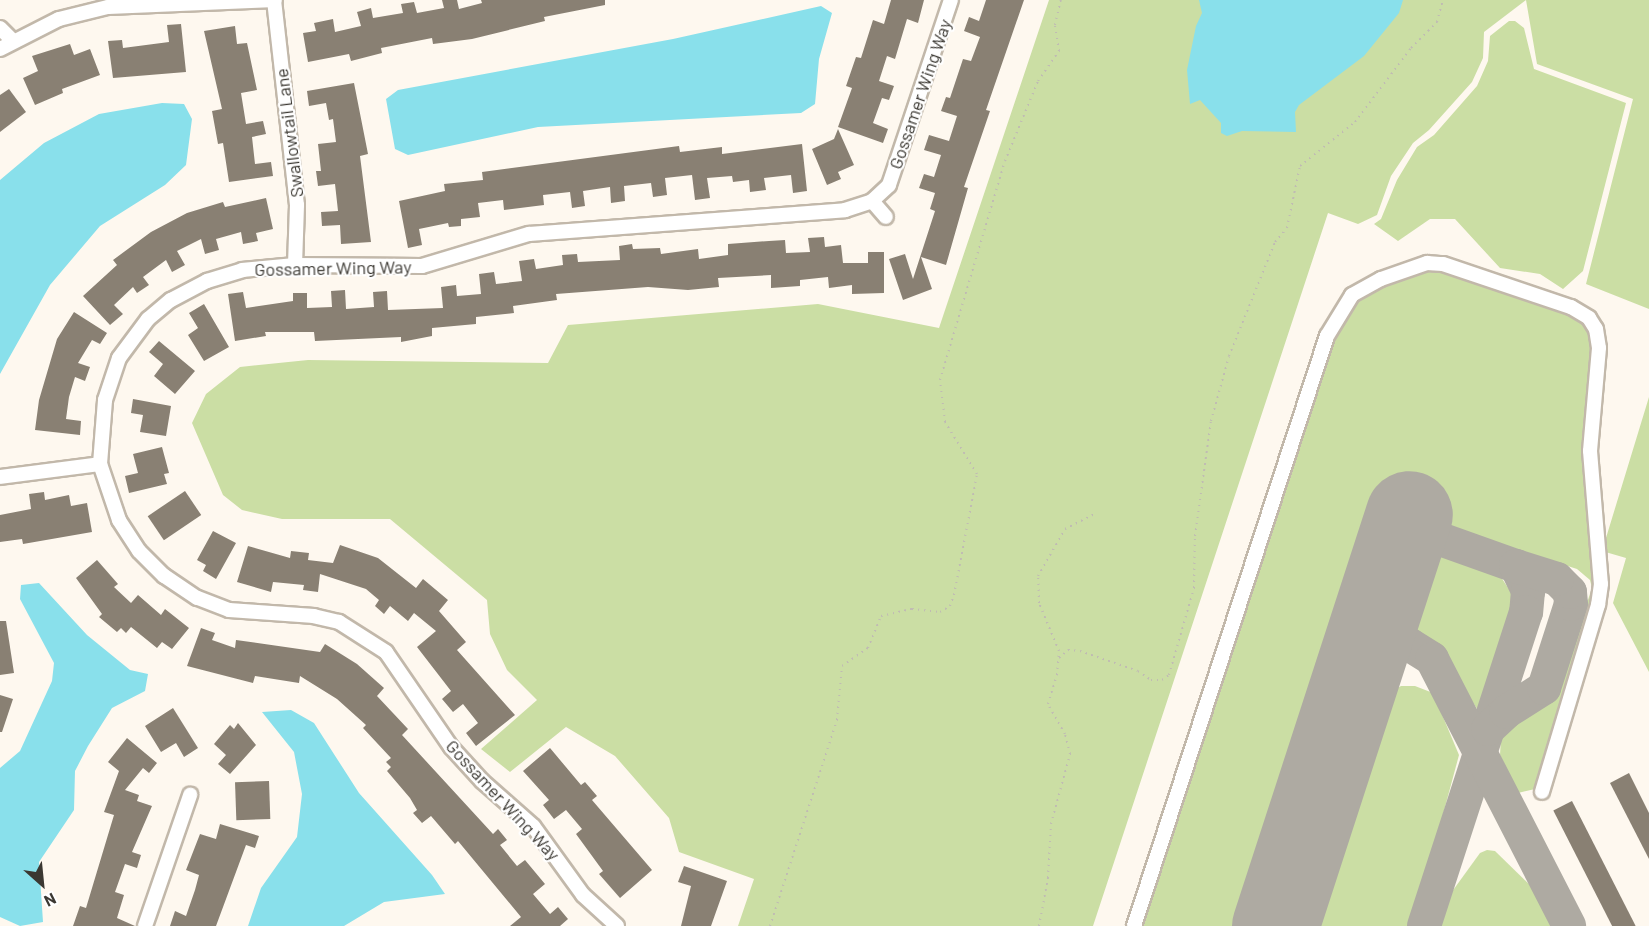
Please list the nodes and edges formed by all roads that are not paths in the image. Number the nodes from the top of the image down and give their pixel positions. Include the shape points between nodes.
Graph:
1 (274, 0) edge
2 (951, 0) edge
3 (0, 28) edge
4 (6, 45) edge
5 (872, 201) junction
6 (886, 218) dead end
7 (295, 266) junction
8 (100, 464) junction
9 (0, 477) edge
10 (1542, 792) dead end
11 (190, 795) dead end
12 (145, 926) edge
13 (616, 926) edge
14 (1134, 926) edge

1 - 4 street via 108,7 59,19
1 - 7 street, Swallowtail Lane via 297,205
2 - 5 street, Gossamer Wing Way via 889,185
3 - 4 street
5 - 6 street
5 - 7 street, Gossamer Wing Way via 845,210 529,234 422,266
7 - 8 street, Gossamer Wing Way via 242,270 207,281 171,300 148,319 119,358 105,400
8 - 9 street
8 - 13 street, Gossamer Wing Way via 119,520 139,551 164,576 196,598 229,610 314,616 339,622 386,652 451,747 482,782 533,826 583,896
10 - 14 street via 1601,584 1590,451 1599,348 1596,329 1589,318 1571,307 1443,264 1427,263 1381,279 1352,295 1327,336
11 - 12 street

